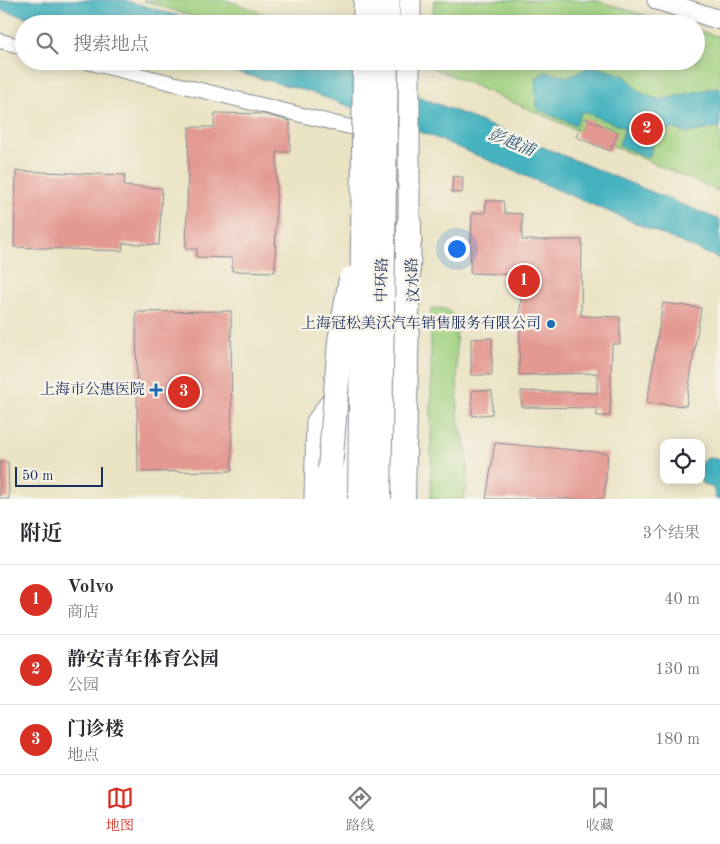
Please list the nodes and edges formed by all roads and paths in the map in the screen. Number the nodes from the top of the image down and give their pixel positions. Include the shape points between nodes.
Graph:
1 (356, 0) edge
2 (366, 0) edge
3 (371, 0) edge
4 (380, 0) edge
5 (387, 0) edge
6 (410, 0) edge
7 (657, 0) edge
8 (355, 15) edge
9 (365, 15) edge
10 (371, 15) edge
11 (380, 15) edge
12 (387, 15) edge
13 (410, 15) edge
14 (704, 15) edge
15 (705, 15) edge
16 (720, 20) edge
17 (0, 41) edge
18 (15, 45) edge
19 (121, 70) edge
20 (356, 70) edge
21 (365, 70) edge
22 (369, 70) edge
23 (377, 70) edge
24 (386, 70) edge
25 (409, 70) edge
26 (364, 129) junction
27 (358, 215) junction
28 (408, 224) junction
29 (368, 255) junction
30 (375, 362) junction
31 (348, 377) junction
32 (399, 402) junction
33 (315, 499) edge
34 (329, 499) edge
35 (346, 499) edge
36 (360, 499) edge
37 (364, 499) edge
38 (373, 499) edge
39 (379, 499) edge
40 (393, 499) edge
41 (403, 499) edge
42 (412, 499) edge

1 - 8 main road
2 - 9 highway
3 - 10 main road
4 - 11 main road
5 - 12 highway
6 - 13 main road
7 - 14 street
15 - 16 street
17 - 18 street
19 - 26 street
20 - 26 main road
21 - 27 highway, 中环路, bridge
22 - 26 main road
23 - 26 main road
24 - 39 highway, 中环路, bridge
25 - 28 main road, 汶水路
26 - 27 main road
26 - 29 main road
26 - 30 main road
27 - 29 main road
27 - 31 main road
27 - 34 highway, bridge via 340,341
27 - 36 highway, 中环路, bridge
28 - 32 highway
28 - 42 main road, 汶水路 via 416,279
29 - 37 main road
30 - 32 main road
30 - 38 main road
31 - 33 main road via 317,422
31 - 35 main road
32 - 40 main road
32 - 41 highway

